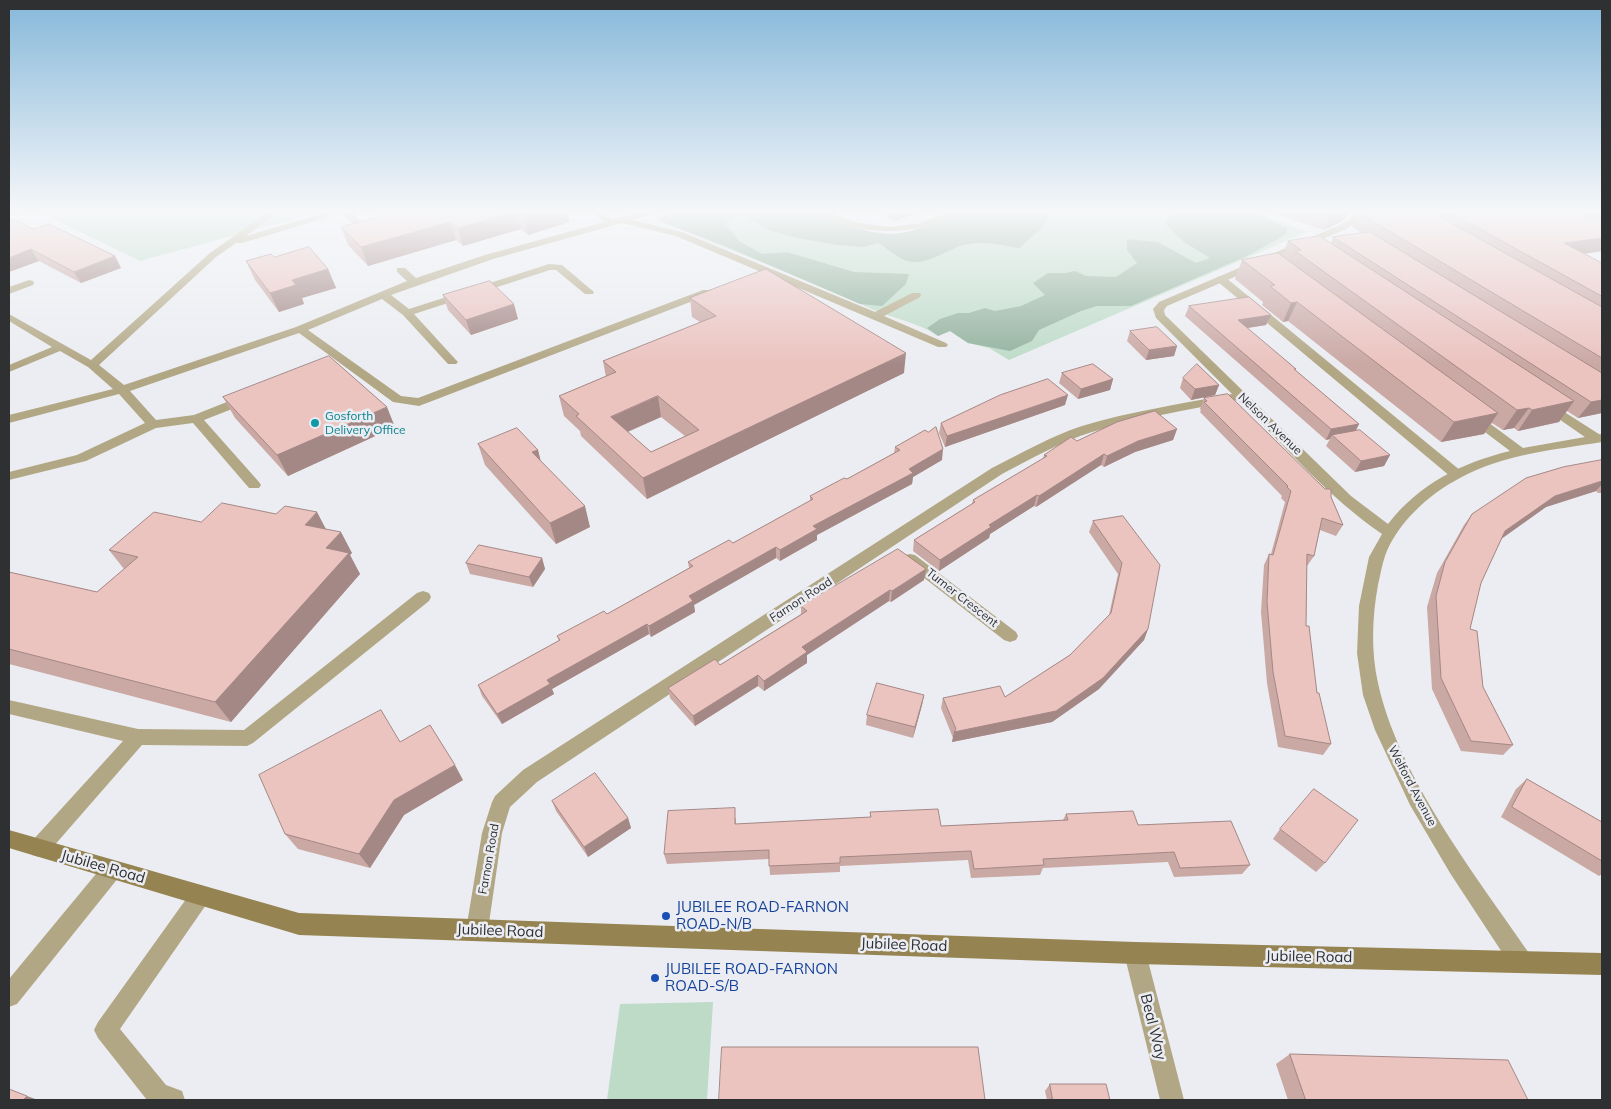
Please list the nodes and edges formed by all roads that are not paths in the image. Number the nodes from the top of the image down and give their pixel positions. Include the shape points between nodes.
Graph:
1 (206, 262) edge
2 (475, 262) edge
3 (745, 262) edge
4 (1269, 262) edge
5 (402, 270) dead end
6 (1221, 279) junction
7 (414, 282) junction
8 (29, 283) dead end
9 (721, 286) edge
10 (9, 291) edge
11 (589, 292) dead end
12 (383, 294) junction
13 (916, 295) dead end
14 (407, 313) junction
15 (875, 316) junction
16 (9, 317) edge
17 (300, 329) junction
18 (942, 345) dead end
19 (60, 347) junction
20 (452, 362) dead end
21 (92, 365) junction
22 (9, 369) edge
23 (122, 390) junction
24 (259, 394) edge
25 (1241, 396) junction
26 (1540, 400) edge
27 (1466, 411) edge
28 (9, 419) edge
29 (196, 419) junction
30 (153, 424) junction
31 (1599, 438) edge
32 (1520, 452) junction
33 (1456, 474) junction
34 (9, 476) edge
35 (254, 485) dead end
36 (1390, 532) junction
37 (889, 542) junction
38 (423, 597) dead end
39 (1010, 636) dead end
40 (9, 707) edge
41 (138, 737) junction
42 (9, 840) edge
43 (40, 848) junction
44 (112, 870) junction
45 (201, 895) junction
46 (477, 930) junction
47 (1135, 953) junction
48 (1521, 962) junction
49 (1602, 964) edge
50 (9, 996) edge
51 (173, 1100) edge
52 (1172, 1100) edge

1 - 21 street
2 - 7 street
3 - 15 street
4 - 6 street
5 - 7 street
6 - 25 street, Nelson Avenue via 1158,309 1160,316
6 - 33 street
7 - 12 street
8 - 10 street
9 - 17 street via 419,402 396,399
11 - 14 street via 558,268 549,267
12 - 14 street
12 - 17 street
13 - 15 street
14 - 20 street
15 - 18 street
16 - 19 street
17 - 23 street
19 - 21 street
19 - 22 street
21 - 23 street
23 - 28 street
23 - 30 street
24 - 29 street
25 - 36 street, Nelson Avenue via 1346,498
25 - 37 street, Farnon Road via 1086,430 1037,450 961,493
26 - 31 street
27 - 32 street
29 - 30 street
29 - 35 street
30 - 34 street via 81,458
31 - 32 street, Welford Avenue
32 - 33 street, Welford Avenue
33 - 36 street, Welford Avenue via 1416,503
36 - 48 street, Welford Avenue via 1377,557 1369,592 1365,647 1371,694 1392,750 1438,833
37 - 39 street, Turner Crescent
37 - 46 street, Farnon Road via 530,776 509,795 502,802 492,834
38 - 41 street via 247,738
40 - 41 street
41 - 43 street
42 - 43 street, Jubilee Road
43 - 44 street, Jubilee Road
44 - 45 street, Jubilee Road
44 - 50 street
45 - 46 street, Jubilee Road via 299,924
45 - 51 street via 106,1030 158,1095
46 - 47 street, Jubilee Road
47 - 48 street, Jubilee Road
47 - 52 street, Beal Way
48 - 49 street, Jubilee Road

